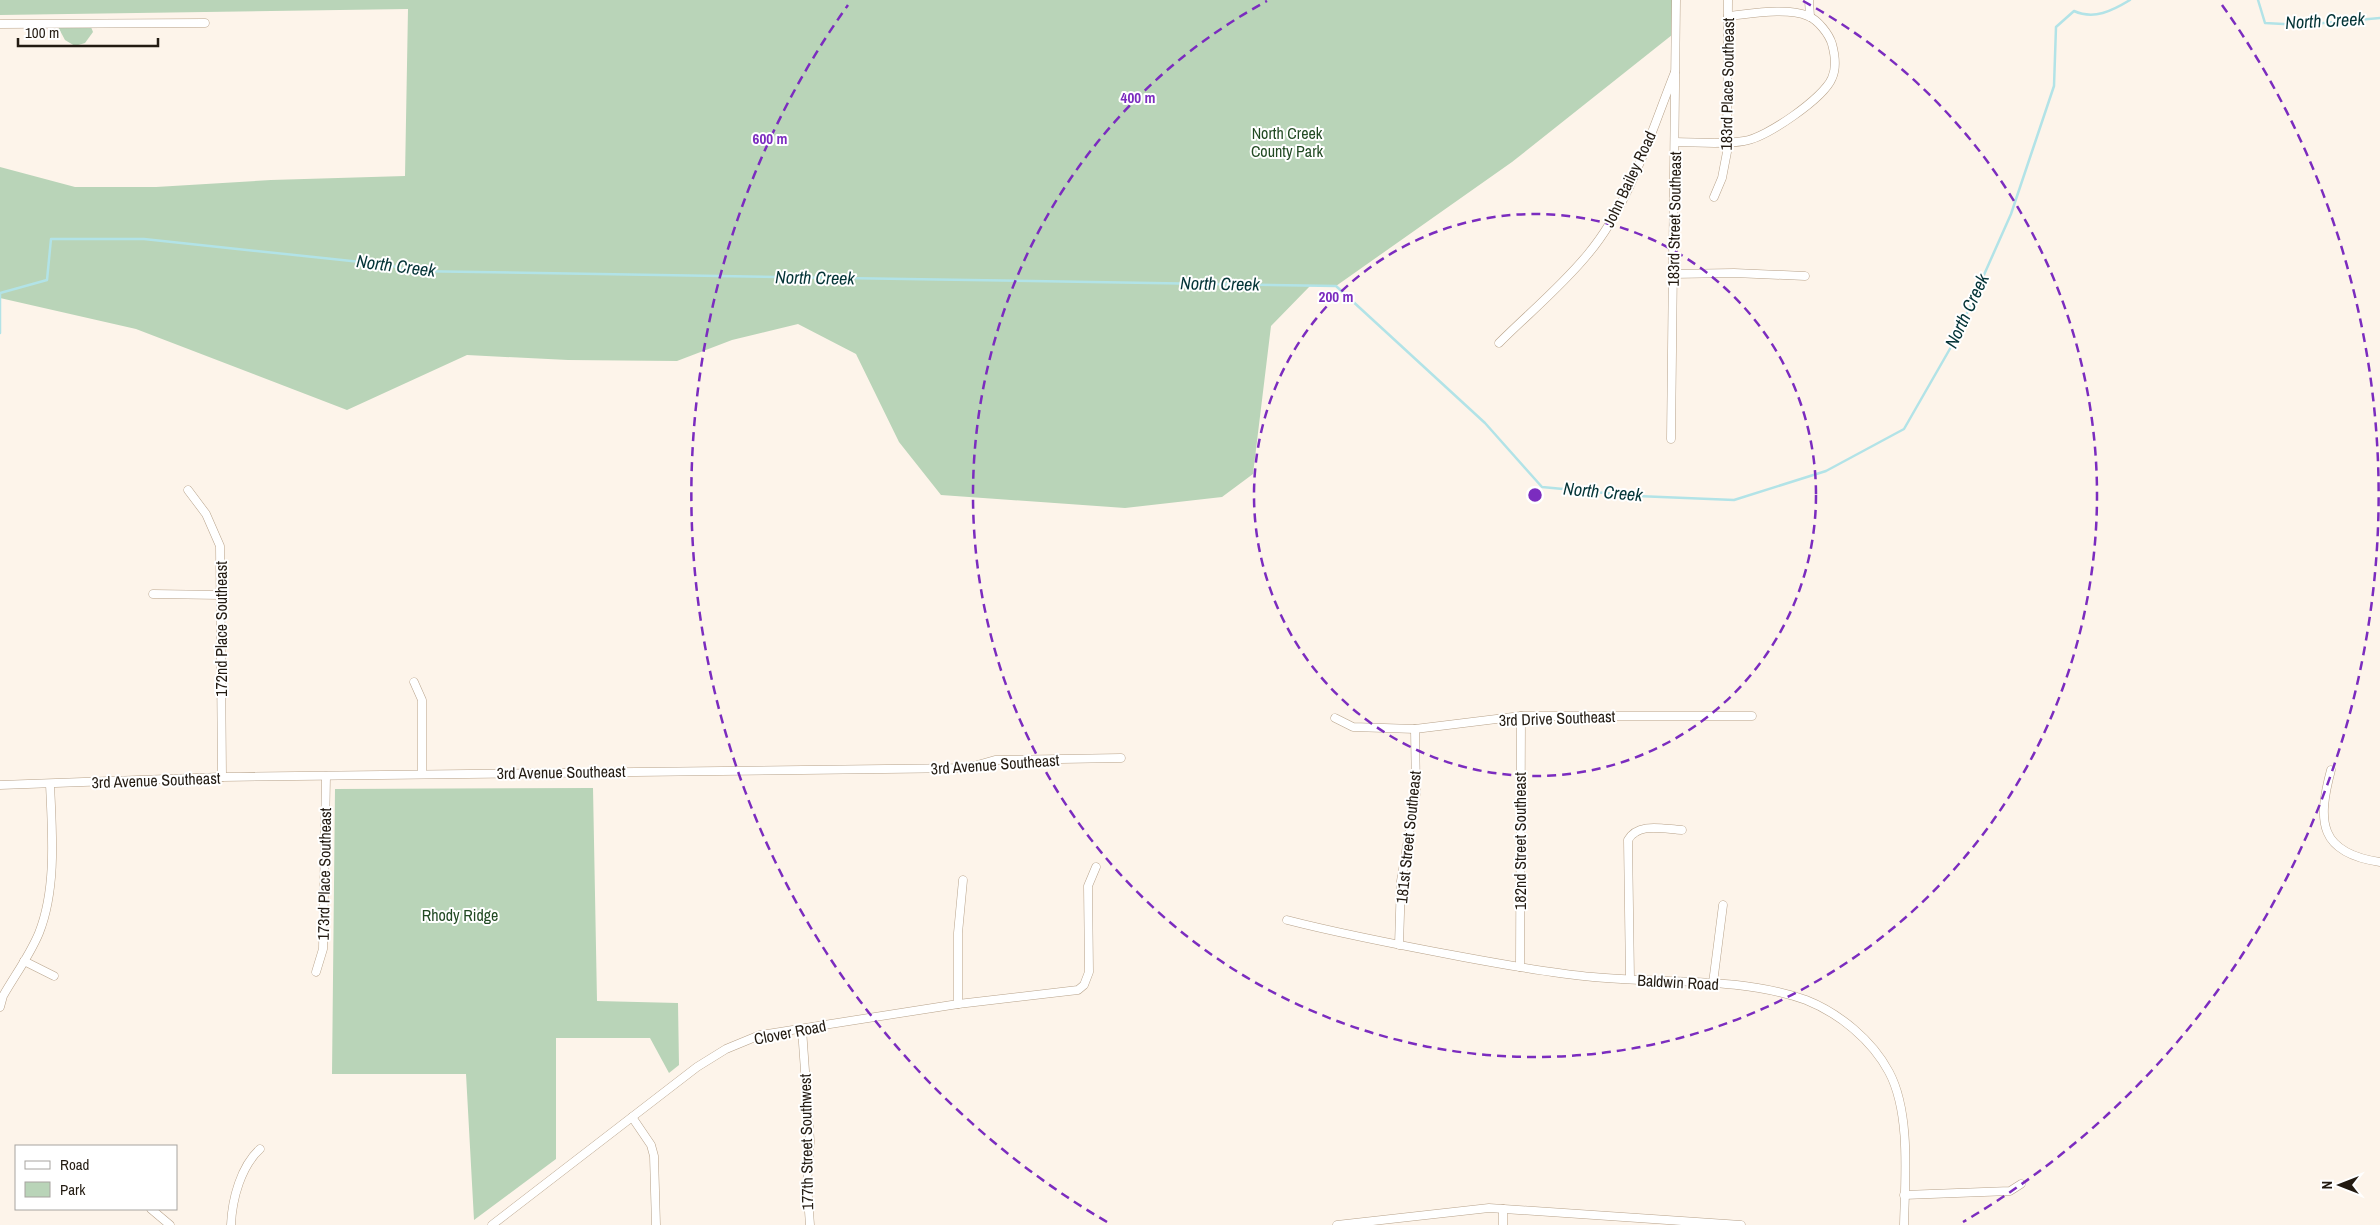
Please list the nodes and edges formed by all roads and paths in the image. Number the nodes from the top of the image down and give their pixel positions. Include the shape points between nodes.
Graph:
1 (1676, 0) edge
2 (1728, 0) edge
3 (1809, 0) edge
4 (1728, 16) junction
5 (1810, 17) junction
6 (205, 23) dead end
7 (0, 24) edge
8 (1676, 68) junction
9 (1675, 142) junction
10 (1727, 142) junction
11 (1714, 197) dead end
12 (1672, 274) junction
13 (1805, 276) dead end
14 (1499, 343) dead end
15 (1671, 438) dead end
16 (188, 490) dead end
17 (153, 594) dead end
18 (221, 595) junction
19 (414, 682) dead end
20 (1521, 716) junction
21 (1752, 716) dead end
22 (1335, 718) dead end
23 (1415, 729) junction
24 (1121, 758) dead end
25 (2332, 770) dead end
26 (422, 774) junction
27 (222, 776) junction
28 (326, 776) junction
29 (50, 784) junction
30 (0, 785) edge
31 (1682, 830) dead end
32 (2380, 862) edge
33 (1096, 867) dead end
34 (963, 880) dead end
35 (1723, 904) dead end
36 (1287, 920) dead end
37 (1400, 945) junction
38 (24, 961) junction
39 (1520, 967) junction
40 (316, 972) dead end
41 (54, 976) dead end
42 (1630, 979) junction
43 (1713, 983) junction
44 (958, 1004) junction
45 (0, 1007) edge
46 (802, 1029) junction
47 (632, 1117) junction
48 (260, 1149) dead end
49 (2021, 1184) dead end
50 (1904, 1195) junction
51 (1503, 1209) junction
52 (152, 1210) edge
53 (1389, 1222) edge
54 (1639, 1222) edge
55 (170, 1225) edge
56 (232, 1225) edge
57 (492, 1225) edge
58 (656, 1225) edge
59 (810, 1225) edge
60 (1337, 1225) edge
61 (1503, 1225) edge
62 (1741, 1225) edge
63 (1904, 1225) edge

1 - 8 street, 183rd Street Southeast
2 - 4 street, 183rd Place Southeast
3 - 5 street
4 - 5 street via 1789,12
4 - 10 street, 183rd Place Southeast
5 - 10 street via 1830,39 1835,58 1833,77 1824,92 1799,112 1761,134 1745,141
6 - 7 street
8 - 9 street, 183rd Street Southeast
8 - 14 street, John Bailey Road via 1646,148 1612,221 1588,255
9 - 10 street
9 - 12 street, 183rd Street Southeast
10 - 11 street, 183rd Place Southeast via 1722,178
12 - 13 street
12 - 15 street, 183rd Street Southeast
16 - 18 street, 172nd Place Southeast via 206,514 220,546
17 - 18 street
18 - 27 street, 172nd Place Southeast
19 - 26 street via 422,700
20 - 21 street, 3rd Drive Southeast
20 - 23 street, 3rd Drive Southeast
20 - 39 street, 182nd Street Southeast
22 - 23 street, 3rd Drive Southeast via 1353,727
23 - 37 street, 181st Street Southeast via 1416,793 1401,880
24 - 26 street, 3rd Avenue Southeast via 996,760 967,768
25 - 32 street via 2327,788 2327,836 2339,849 2365,860
26 - 28 street, 3rd Avenue Southeast
27 - 28 street, 3rd Avenue Southeast
27 - 29 street, 3rd Avenue Southeast
28 - 40 street, 173rd Place Southeast via 322,949
29 - 30 street, 3rd Avenue Southeast
29 - 38 street via 53,835 50,886 39,932
31 - 42 street via 1639,828 1628,840
33 - 44 street, Clover Road via 1088,886 1089,972 1084,985 1072,992
34 - 44 street via 958,933
35 - 43 street
36 - 37 street, Baldwin Road
37 - 39 street, Baldwin Road
38 - 41 street
38 - 45 street
39 - 42 street, Baldwin Road
42 - 43 street, Baldwin Road
43 - 50 street, Baldwin Road via 1778,993 1820,1006 1843,1020 1872,1047 1889,1071 1900,1102
44 - 46 street, Clover Road
46 - 47 street, Clover Road via 760,1035 726,1049
46 - 59 street, 177th Street Southwest via 810,1141 807,1184
47 - 57 street, Clover Road
47 - 58 street via 654,1156
48 - 56 street via 246,1166 235,1198
49 - 50 street via 2010,1191
50 - 63 street, Baldwin Road
51 - 53 street via 1476,1209
51 - 54 street
51 - 61 street
52 - 55 street
53 - 60 street
54 - 62 street

